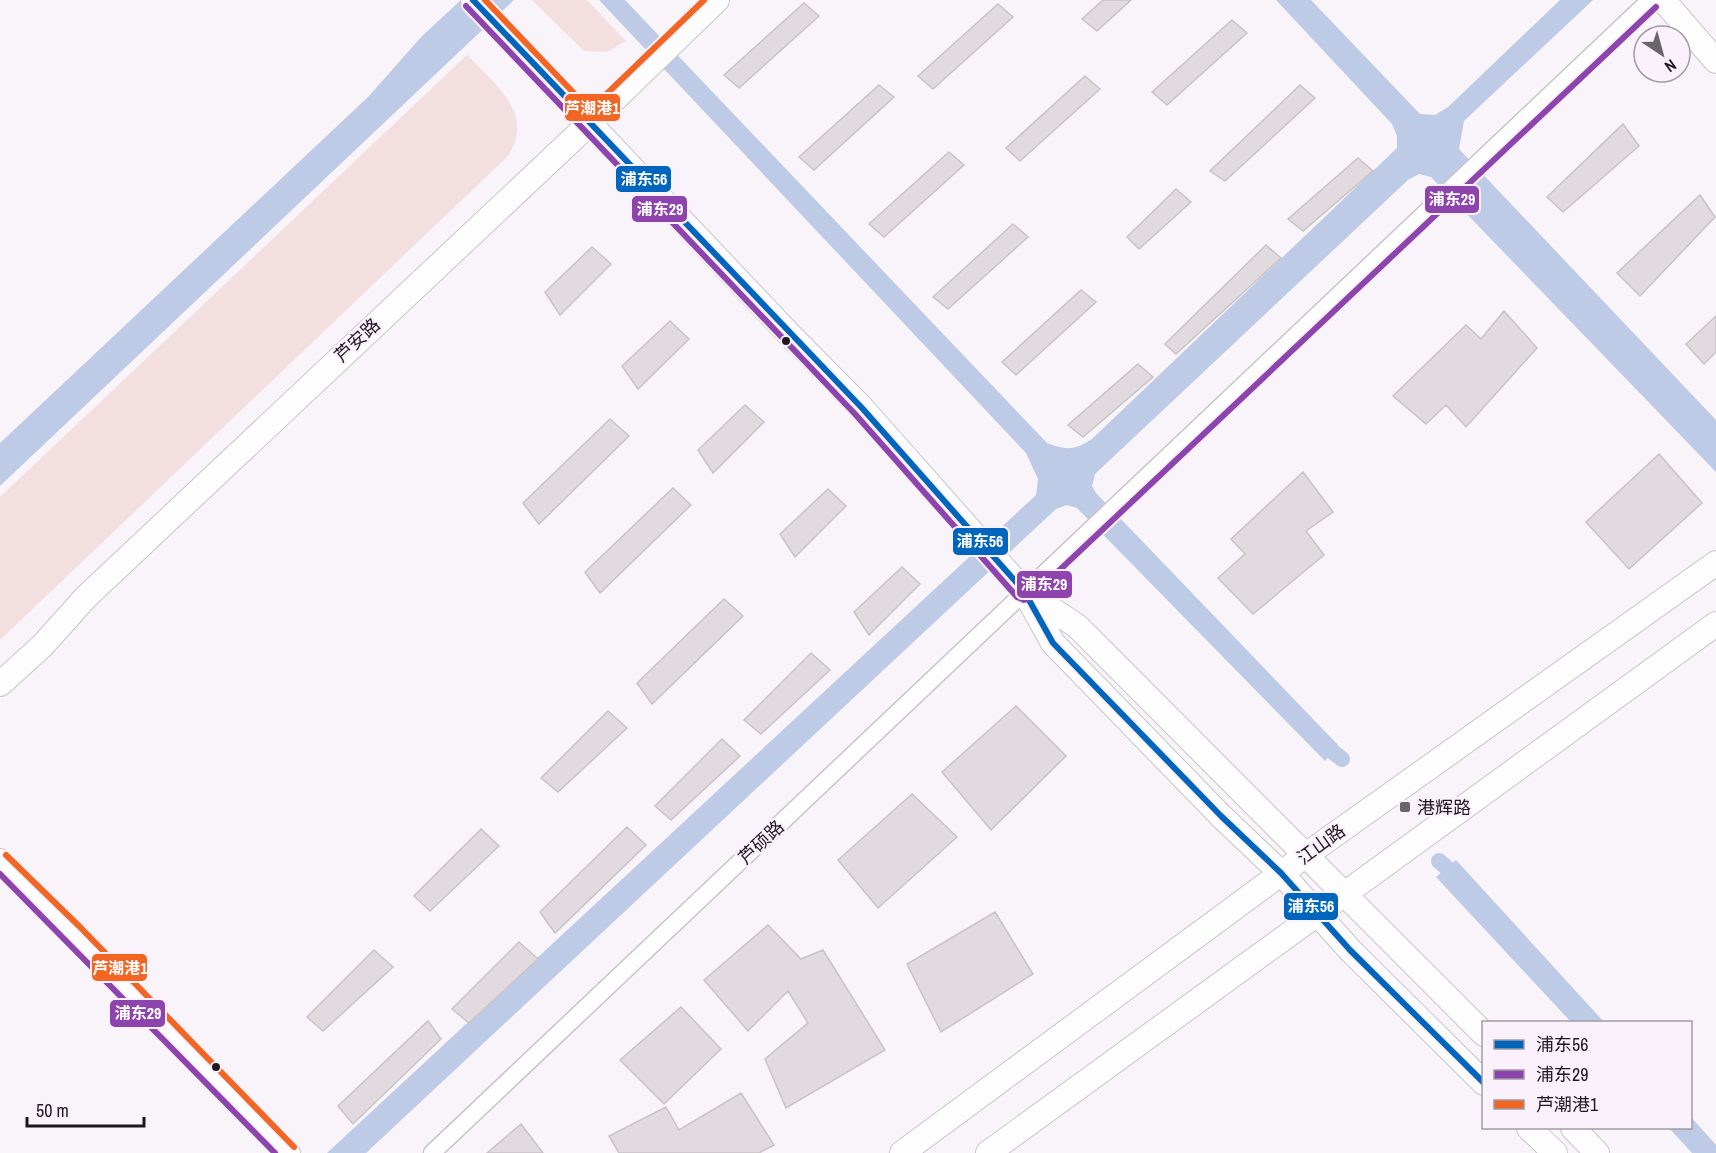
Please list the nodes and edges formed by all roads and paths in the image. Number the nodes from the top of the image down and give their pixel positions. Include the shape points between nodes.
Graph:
1 (473, 0) edge
2 (717, 0) edge
3 (1650, 0) edge
4 (1663, 0) edge
5 (1716, 61) edge
6 (591, 123) junction
7 (1716, 563) edge
8 (1024, 591) junction
9 (1716, 624) edge
10 (0, 684) edge
11 (1306, 855) junction
12 (0, 861) edge
13 (1281, 873) junction
14 (1345, 894) junction
15 (1316, 914) junction
16 (1482, 1032) edge
17 (1482, 1081) edge
18 (1530, 1129) edge
19 (1574, 1129) edge
20 (288, 1153) edge
21 (432, 1153) edge
22 (902, 1153) edge
23 (988, 1153) edge
24 (1555, 1153) edge
25 (1597, 1153) edge

1 - 6 main road
2 - 6 main road, 芦安路
3 - 8 street, 芦硕路
4 - 5 main road
6 - 8 main road via 862,408
6 - 10 main road, 芦安路 via 86,597 42,646
7 - 11 main road, 江山路
8 - 11 main road via 1077,627
8 - 13 main road via 1053,643
8 - 21 street, 芦硕路
9 - 14 main road
11 - 13 main road, 江山路
11 - 14 main road
12 - 20 main road
13 - 15 main road
13 - 22 main road, 江山路
14 - 15 main road
14 - 16 main road
15 - 17 main road
15 - 23 main road
18 - 24 main road
19 - 25 main road

